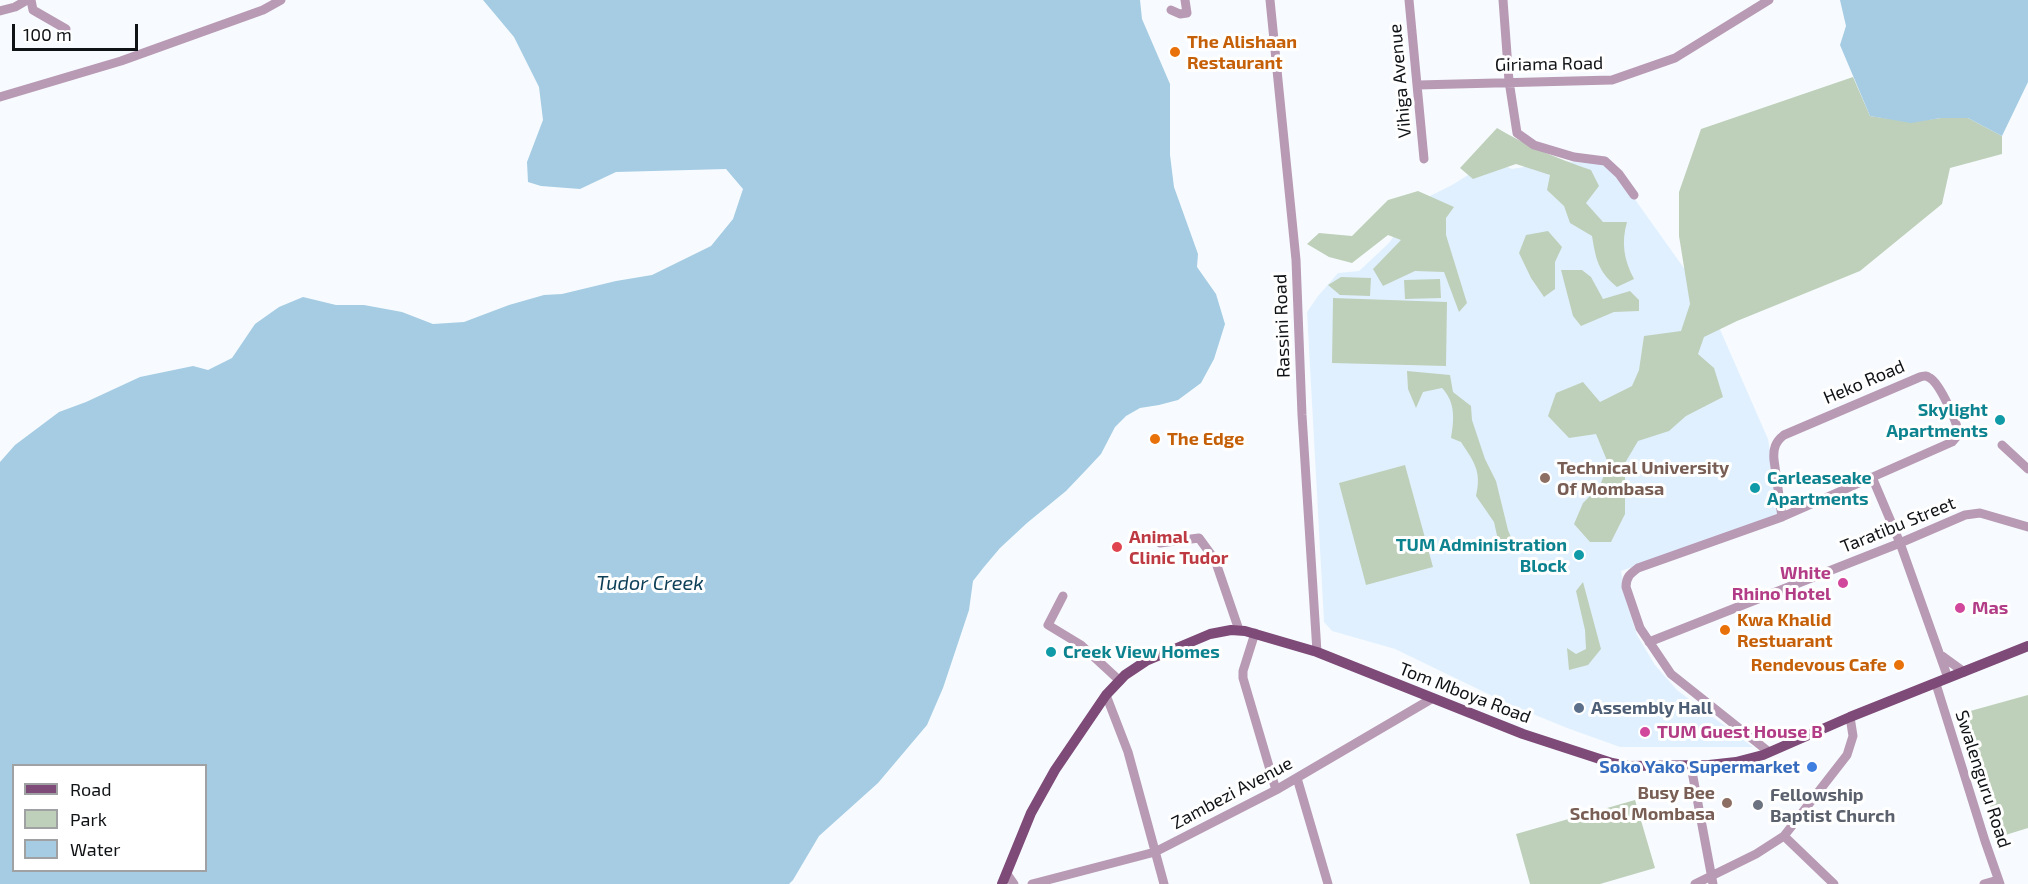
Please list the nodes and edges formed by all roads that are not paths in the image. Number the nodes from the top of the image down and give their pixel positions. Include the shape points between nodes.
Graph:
1 (29, 0) edge
2 (281, 0) edge
3 (1185, 0) edge
4 (1270, 0) edge
5 (1409, 0) edge
6 (1503, 0) edge
7 (1769, 0) edge
8 (1171, 10) dead end
9 (0, 11) edge
10 (66, 29) dead end
11 (1509, 81) junction
12 (1418, 85) junction
13 (0, 97) edge
14 (1424, 159) dead end
15 (1634, 195) dead end
16 (2002, 445) dead end
17 (2028, 470) edge
18 (1872, 477) junction
19 (1782, 517) junction
20 (2028, 527) edge
21 (1160, 543) dead end
22 (1900, 543) junction
23 (1063, 596) dead end
24 (1239, 630) junction
25 (1255, 633) junction
26 (1649, 642) junction
27 (2028, 646) edge
28 (1317, 652) junction
29 (1942, 656) junction
30 (1964, 672) junction
31 (1948, 678) junction
32 (1120, 681) junction
33 (1936, 684) junction
34 (1106, 695) junction
35 (1433, 698) junction
36 (1850, 717) junction
37 (1769, 752) junction
38 (1691, 766) junction
39 (1297, 778) junction
40 (1276, 790) junction
41 (1784, 836) junction
42 (1155, 852) junction
43 (1004, 879) edge
44 (1712, 880) edge
45 (1999, 882) edge
46 (1014, 884) edge
47 (1032, 884) edge
48 (1164, 884) edge
49 (1328, 884) edge
50 (1695, 884) edge
51 (1834, 884) edge
52 (1984, 884) edge

1 - 9 street
1 - 10 street via 33,10
2 - 13 street via 121,61
3 - 8 street via 1187,13
4 - 28 street, Rassini Road via 1296,260
5 - 12 street, Vihiga Avenue
6 - 11 street
7 - 11 street, Giriama Road via 1675,58 1612,80
11 - 12 street, Giriama Road
11 - 15 street via 1517,132 1534,145 1605,161
12 - 14 street, Vihiga Avenue
16 - 17 street
18 - 19 street, Heko Road
18 - 19 street, Heko Road via 1939,449 1958,435 1958,426 1943,396 1929,377 1888,390 1779,439 1773,451
18 - 22 street
19 - 26 street via 1630,574 1626,587
20 - 22 street, Taratibu Street via 1976,512
21 - 24 street via 1198,538 1215,560
22 - 26 street, Taratibu Street
22 - 29 street
23 - 32 street via 1048,625 1081,645
24 - 25 main road, Tom Mboya Road
24 - 32 main road, Tom Mboya Road via 1210,634 1174,648
25 - 28 main road, Tom Mboya Road
25 - 40 street via 1243,678
26 - 37 street via 1671,674
27 - 30 main road, Tom Mboya Road
28 - 35 main road, Tom Mboya Road
29 - 30 street
29 - 31 street
30 - 31 main road, Tom Mboya Road
31 - 33 main road, Tom Mboya Road
32 - 34 main road, Tom Mboya Road
33 - 36 main road, Tom Mboya Road
33 - 45 street, Swalenguru Road
34 - 42 street via 1128,752
34 - 43 main road, Tom Mboya Road via 1054,770
35 - 38 main road, Tom Mboya Road via 1523,734 1612,763
35 - 39 street, Zambezi Avenue
36 - 37 main road, Tom Mboya Road
36 - 41 street via 1853,736 1847,755
37 - 38 main road, Tom Mboya Road via 1736,762
38 - 44 street
39 - 40 street, Zambezi Avenue
39 - 49 street
40 - 42 street, Zambezi Avenue
41 - 44 street
41 - 51 street
42 - 47 street, Zambezi Avenue
42 - 48 street
43 - 46 street
44 - 50 street
45 - 52 street

